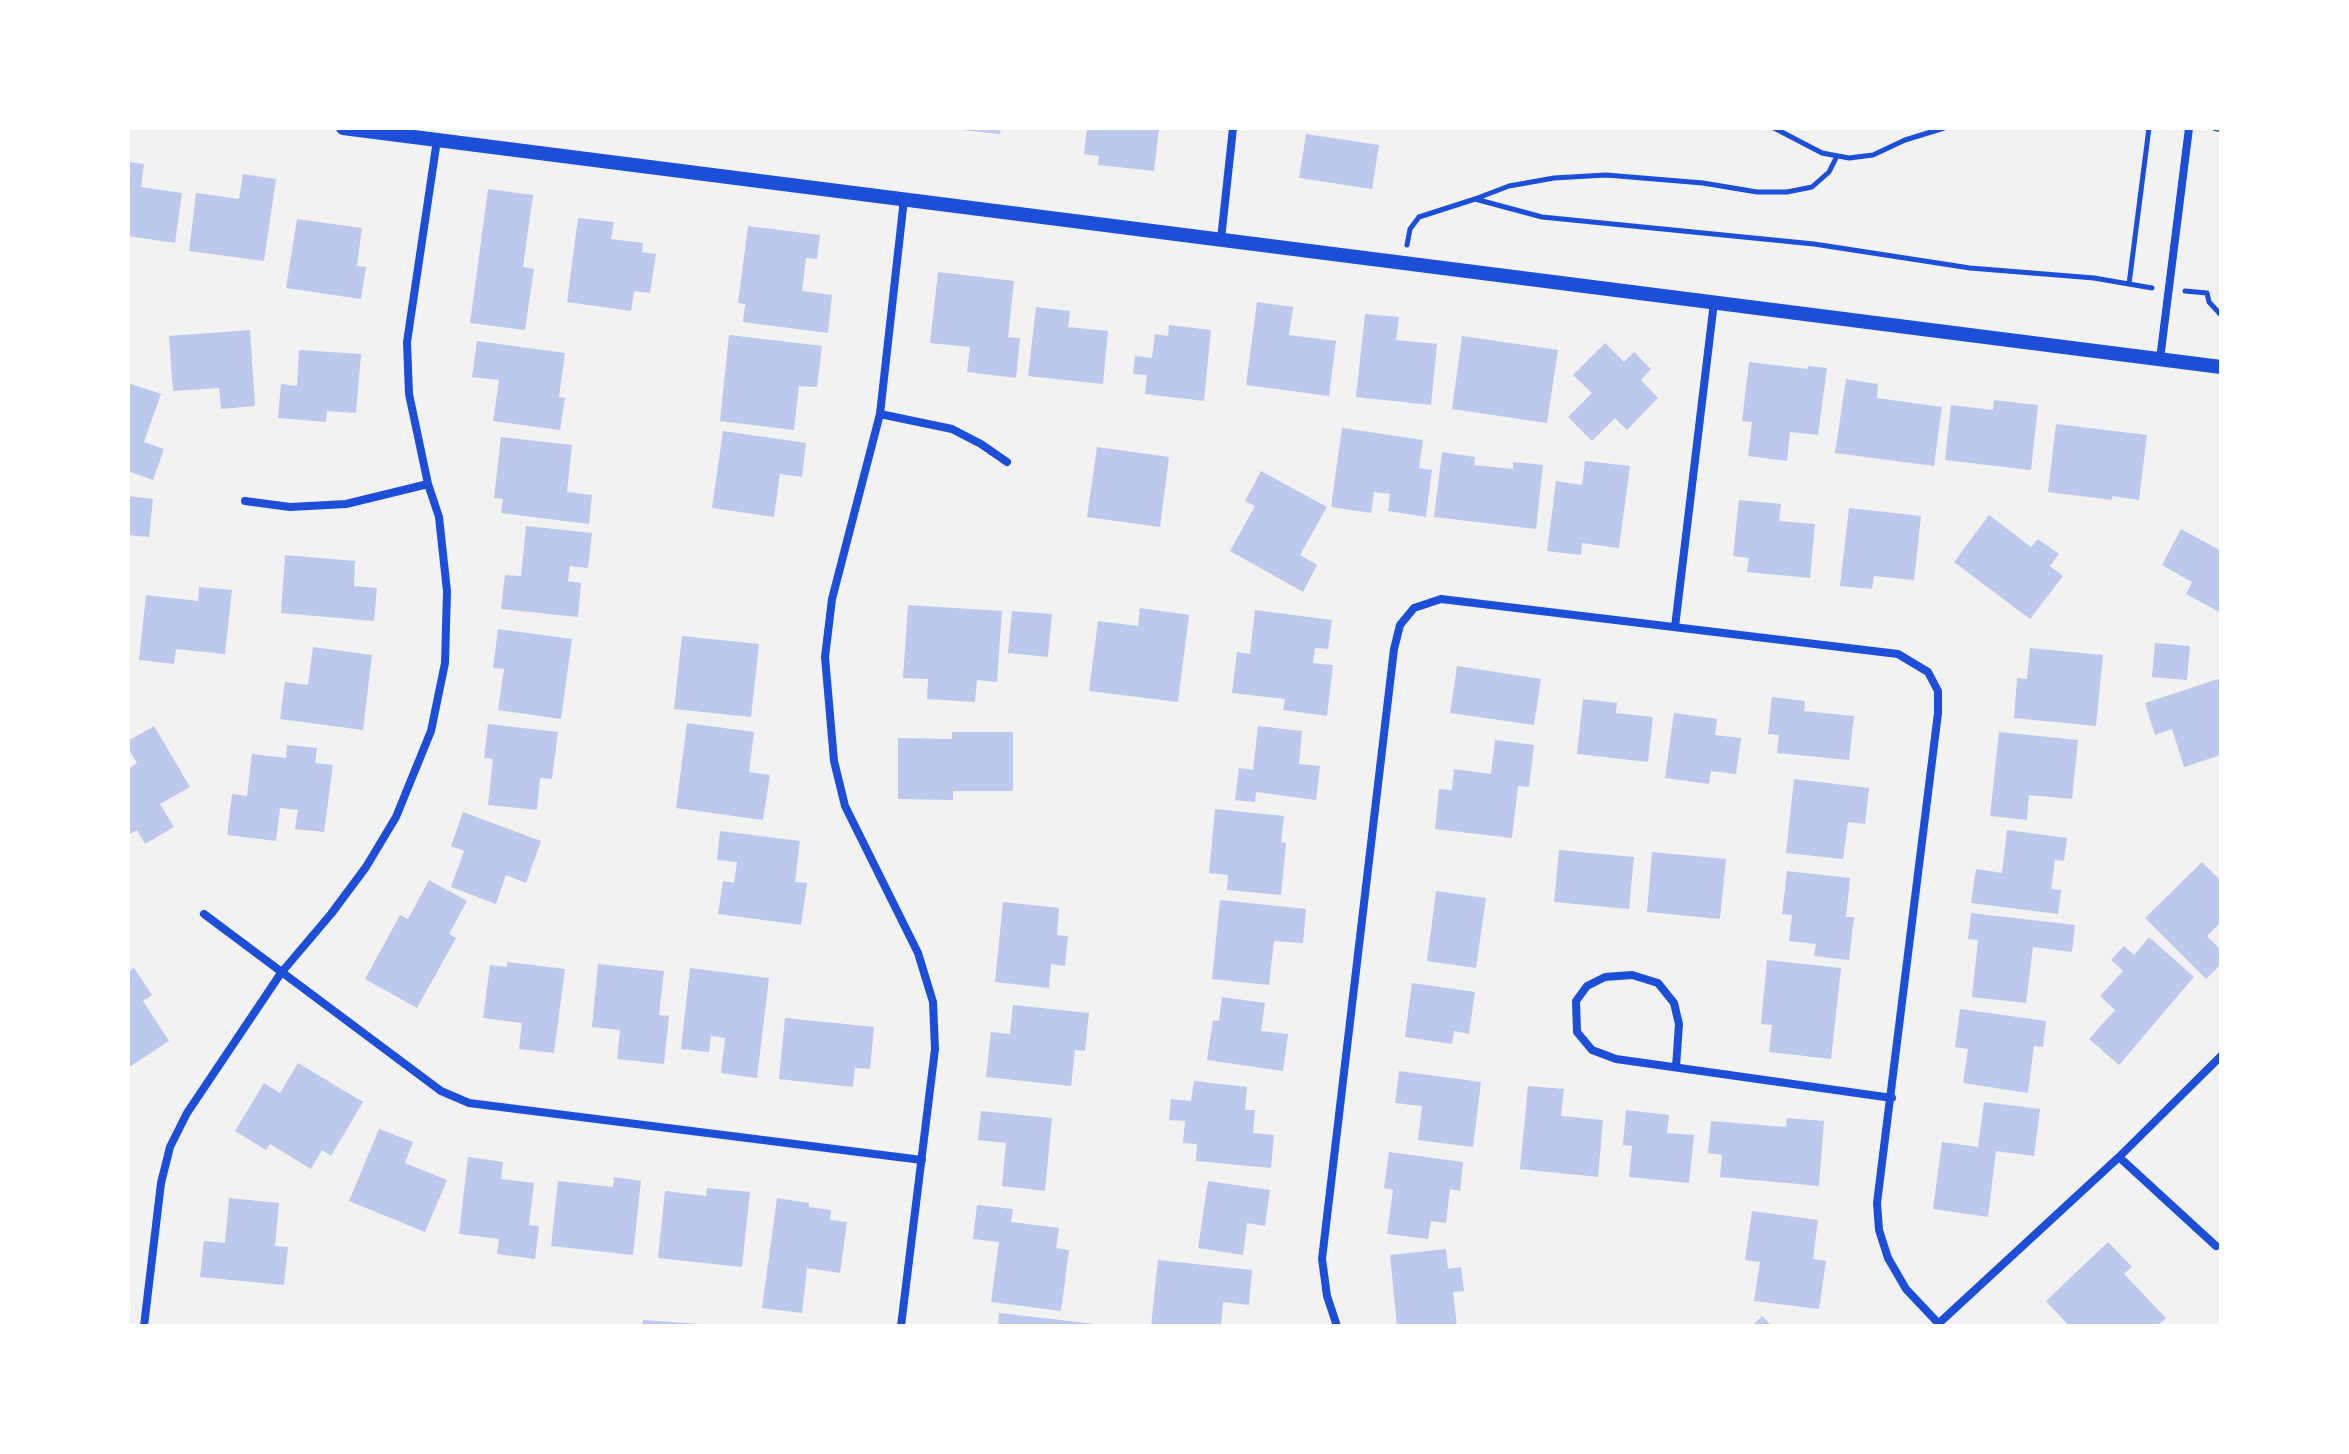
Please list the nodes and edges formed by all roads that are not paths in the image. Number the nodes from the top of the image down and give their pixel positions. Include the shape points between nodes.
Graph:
1 (343, 128) edge
2 (1233, 128) edge
3 (2189, 128) edge
4 (2215, 128) edge
5 (2221, 129) edge
6 (437, 140) junction
7 (904, 199) junction
8 (1221, 239) junction
9 (1714, 302) junction
10 (2160, 359) junction
11 (2221, 367) edge
12 (880, 414) junction
13 (1007, 462) dead end
14 (428, 484) junction
15 (245, 501) dead end
16 (1675, 627) junction
17 (204, 914) dead end
18 (281, 973) junction
19 (2221, 1056) edge
20 (1676, 1067) junction
21 (1892, 1098) junction
22 (2119, 1157) junction
23 (922, 1160) junction
24 (2216, 1246) dead end
25 (1938, 1325) edge
26 (144, 1326) edge
27 (901, 1326) edge
28 (1337, 1326) edge

1 - 6 street
2 - 8 street
3 - 10 street
4 - 5 lane
6 - 7 street
6 - 14 street via 407,342 409,394
7 - 8 street
7 - 12 street
8 - 9 street
9 - 10 street
9 - 16 street
10 - 11 street
12 - 13 street via 952,429
12 - 23 street via 832,599 825,657 834,761 845,806 918,953 933,1002 935,1049
14 - 15 street via 346,504 290,507
14 - 18 street via 439,517 447,591 445,663 431,731 396,817 366,867
16 - 21 street via 1898,654 1928,672 1938,691
16 - 28 street via 1441,599 1414,608 1400,625 1325,1216 1322,1259
17 - 18 street
18 - 23 street via 441,1091 469,1103
18 - 26 street via 170,1147
19 - 22 street
20 - 20 street via 1679,1024 1674,1003 1658,983 1632,975 1605,977 1587,986 1576,1001 1577,1032 1592,1050 1616,1059
20 - 21 street
21 - 25 street via 1877,1203 1879,1230 1906,1289
22 - 24 street
22 - 25 street
23 - 27 street

